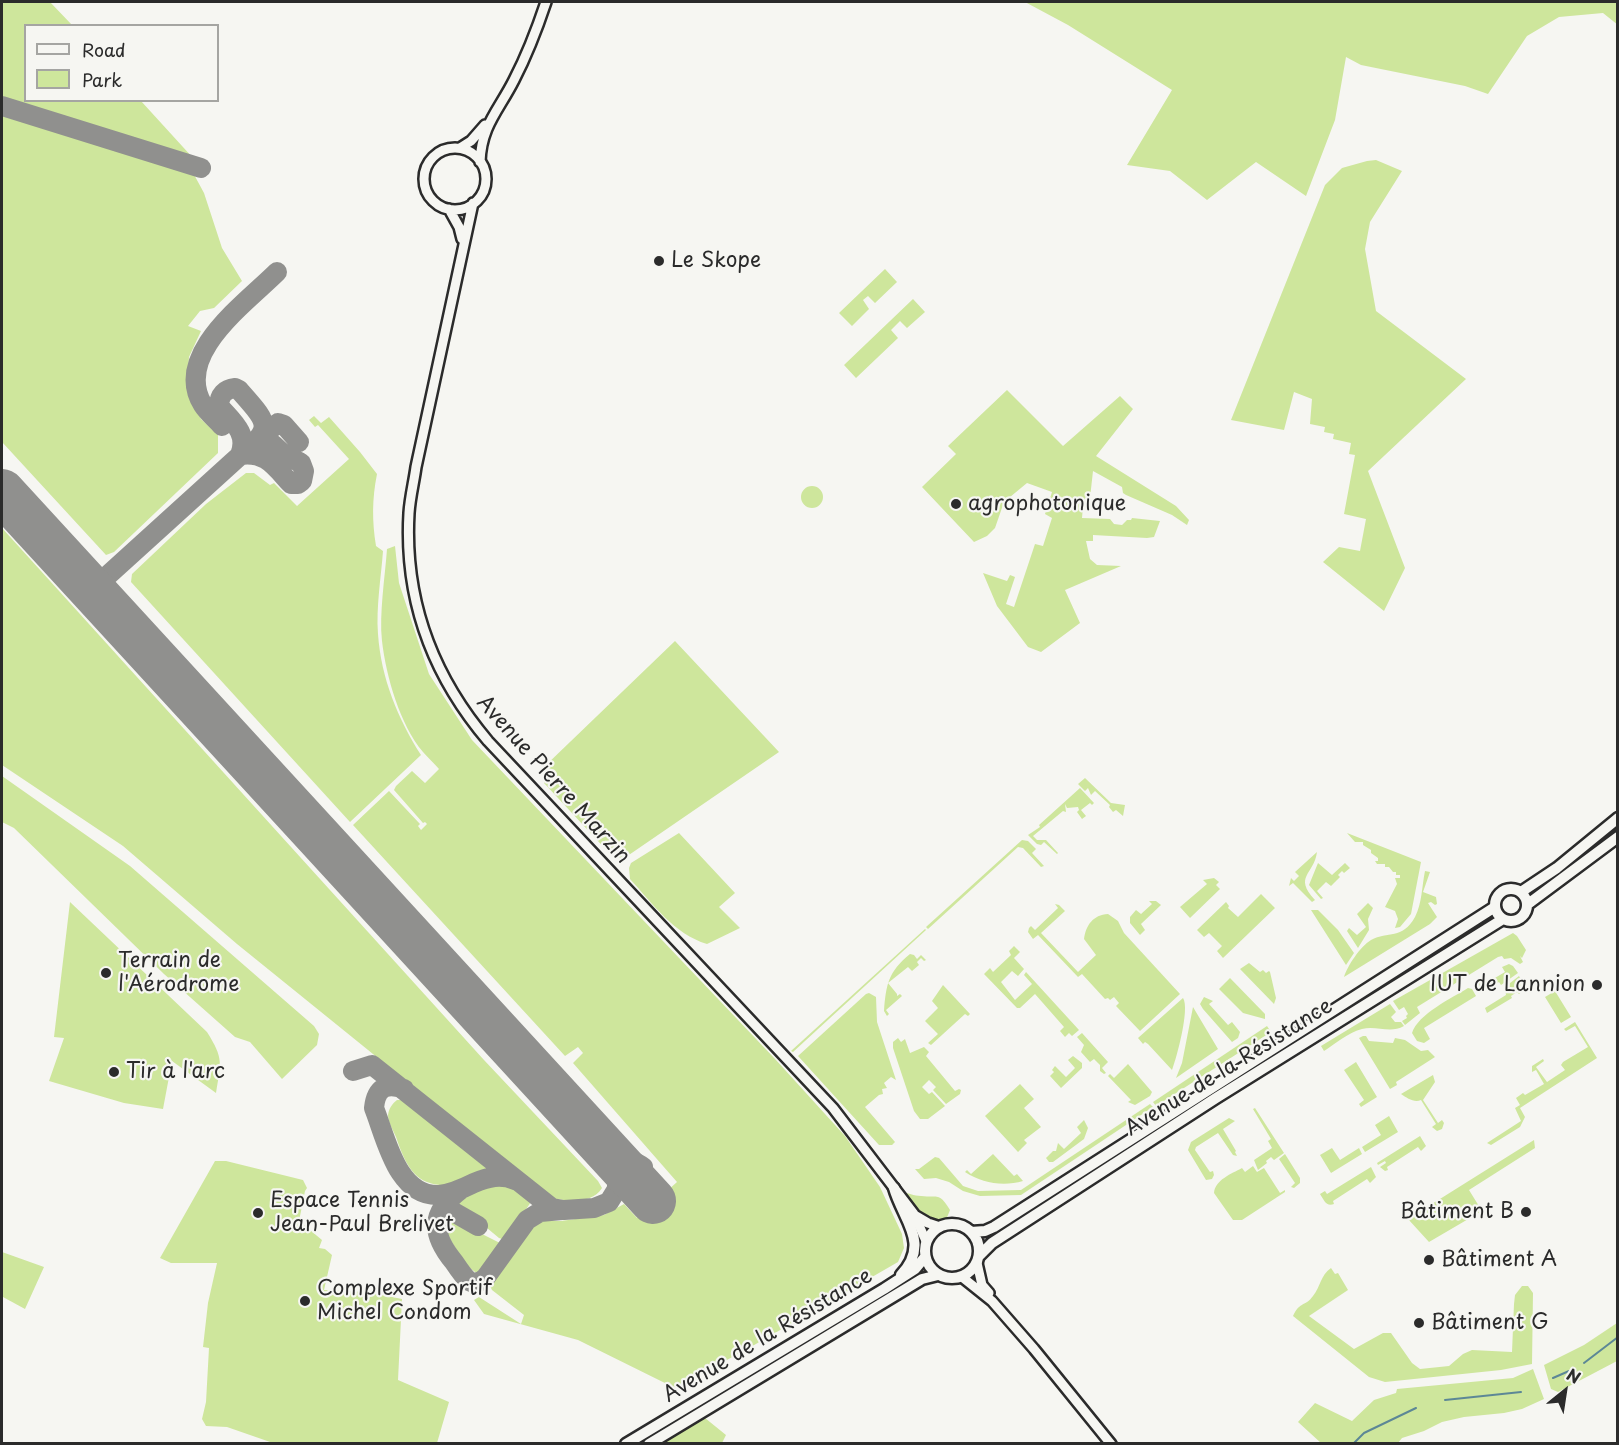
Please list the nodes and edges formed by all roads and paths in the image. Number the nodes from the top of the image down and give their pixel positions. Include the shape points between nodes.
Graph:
1 (546, 2) edge
2 (491, 119) junction
3 (460, 148) junction
4 (480, 162) junction
5 (473, 203) junction
6 (449, 209) junction
7 (462, 246) junction
8 (1617, 818) edge
9 (1617, 826) edge
10 (1617, 837) edge
11 (1578, 868) junction
12 (1521, 892) junction
13 (1528, 904) junction
14 (1495, 907) junction
15 (1503, 919) junction
16 (894, 1188) junction
17 (914, 1214) junction
18 (940, 1227) junction
19 (971, 1232) junction
20 (926, 1241) junction
21 (925, 1257) junction
22 (978, 1259) junction
23 (938, 1275) junction
24 (962, 1277) junction
25 (884, 1289) junction
26 (992, 1301) junction
27 (626, 1443) edge
28 (649, 1443) edge
29 (1111, 1443) edge

1 - 2 main road via 527,54
2 - 3 main road
2 - 4 main road via 481,141
3 - 4 main road
3 - 6 main road via 436,154 424,174 430,197
4 - 5 main road via 485,173 484,186
5 - 6 main road
5 - 7 main road, Avenue Pierre Marzin
6 - 7 main road via 459,227
7 - 16 main road, Avenue Pierre Marzin via 409,510 409,556 415,597 438,666 456,699 488,741 833,1108
8 - 12 main road
9 - 11 main road
10 - 11 main road
11 - 13 main road
12 - 13 main road
12 - 14 main road via 1512,888 1503,891
13 - 15 main road via 1521,918
14 - 15 main road
14 - 19 main road, Avenue de la Résistance via 994,1227
15 - 22 main road, Avenue de la Résistance via 992,1243
16 - 17 main road, Avenue Pierre Marzin
16 - 25 main road via 913,1232 915,1249 910,1264
17 - 18 main road, Avenue Pierre Marzin
17 - 20 main road, Avenue Pierre Marzin
18 - 19 main road via 957,1224
18 - 20 main road
19 - 22 main road via 979,1245
20 - 21 main road
21 - 23 main road
21 - 25 main road, Avenue de la Résistance via 915,1269
22 - 24 main road
22 - 26 main road via 982,1285
23 - 24 main road
23 - 28 main road, Avenue de la Résistance via 922,1279
24 - 26 main road
25 - 27 main road, Avenue de la Résistance
26 - 29 main road

